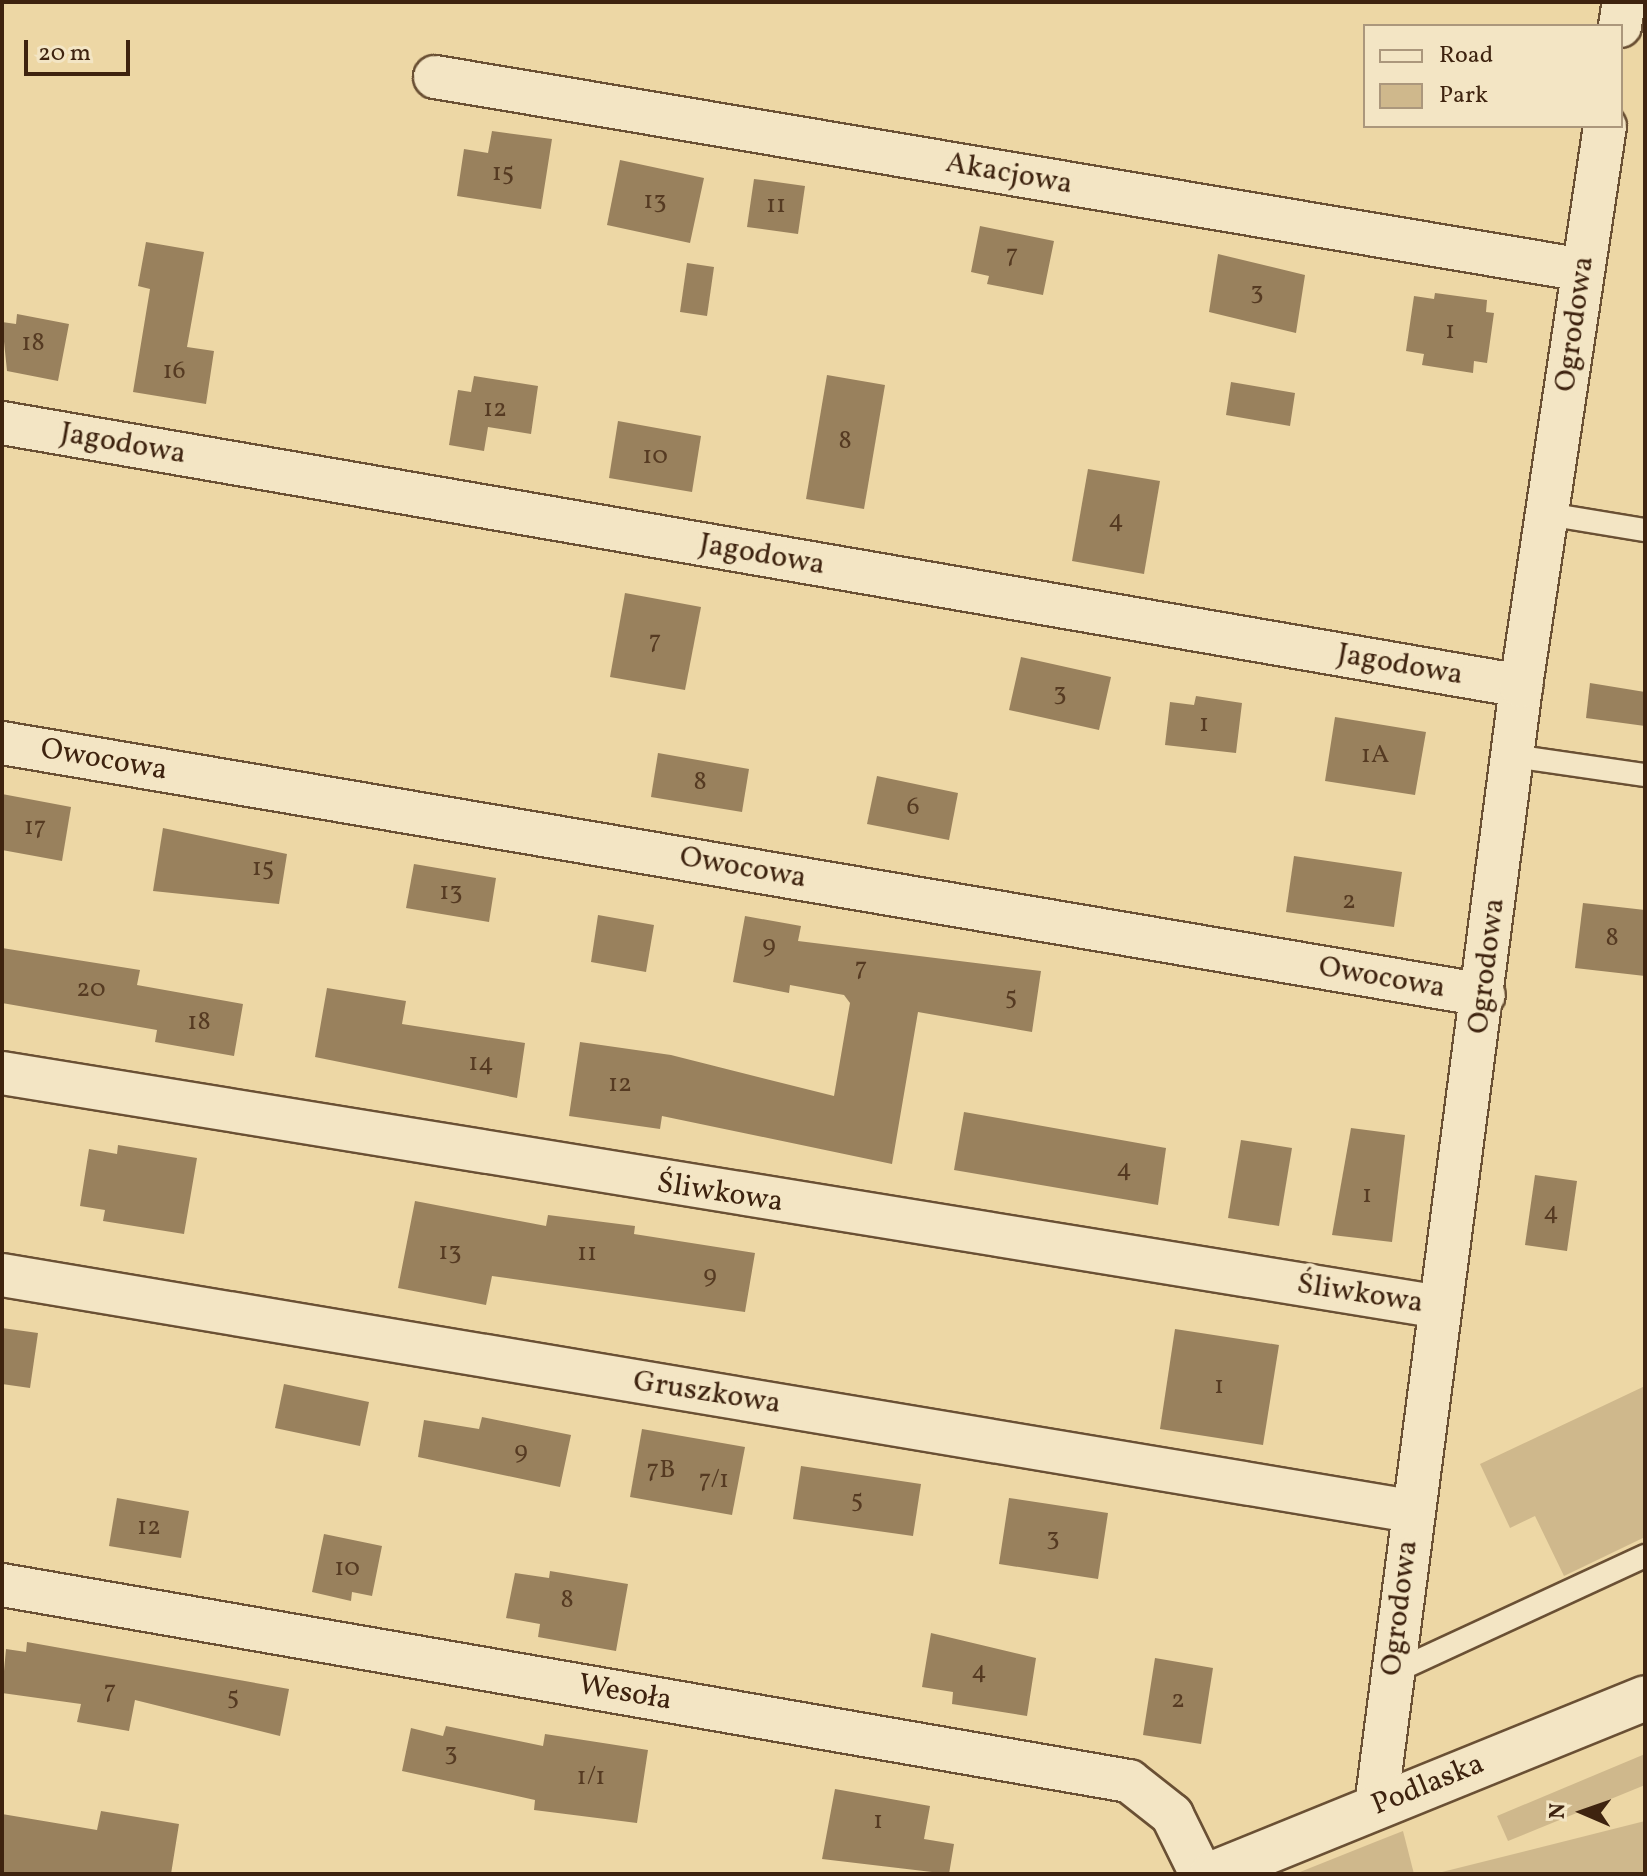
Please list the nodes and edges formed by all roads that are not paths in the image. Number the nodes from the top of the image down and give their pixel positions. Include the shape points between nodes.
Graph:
1 (1624, 2) edge
2 (1620, 24) edge
3 (435, 77) dead end
4 (1605, 128) edge
5 (1583, 270) junction
6 (2, 423) edge
7 (1547, 514) junction
8 (1645, 530) edge
9 (1521, 686) junction
10 (2, 743) edge
11 (1513, 756) junction
12 (1645, 775) edge
13 (1484, 995) junction
14 (2, 1073) edge
15 (2, 1275) edge
16 (1440, 1307) junction
17 (1411, 1511) junction
18 (1645, 1556) edge
19 (2, 1585) edge
20 (1392, 1673) junction
21 (1645, 1698) edge
22 (1376, 1806) junction
23 (1201, 1874) edge
24 (1212, 1874) edge

1 - 2 street
3 - 5 street, Akacjowa
4 - 5 street, Ogrodowa
5 - 7 street, Ogrodowa
6 - 9 street, Jagodowa
7 - 8 lane
7 - 9 street, Ogrodowa
9 - 11 street, Ogrodowa
10 - 13 street, Owocowa
11 - 12 lane
11 - 13 street, Ogrodowa
13 - 16 street, Ogrodowa
14 - 16 street, Śliwkowa
15 - 17 street, Gruszkowa
16 - 17 street, Ogrodowa
17 - 20 street, Ogrodowa
18 - 20 lane
19 - 23 street, Wesoła via 1129,1781 1172,1815
20 - 22 street, Ogrodowa
21 - 22 street, Podlaska
22 - 24 street, Podlaska

